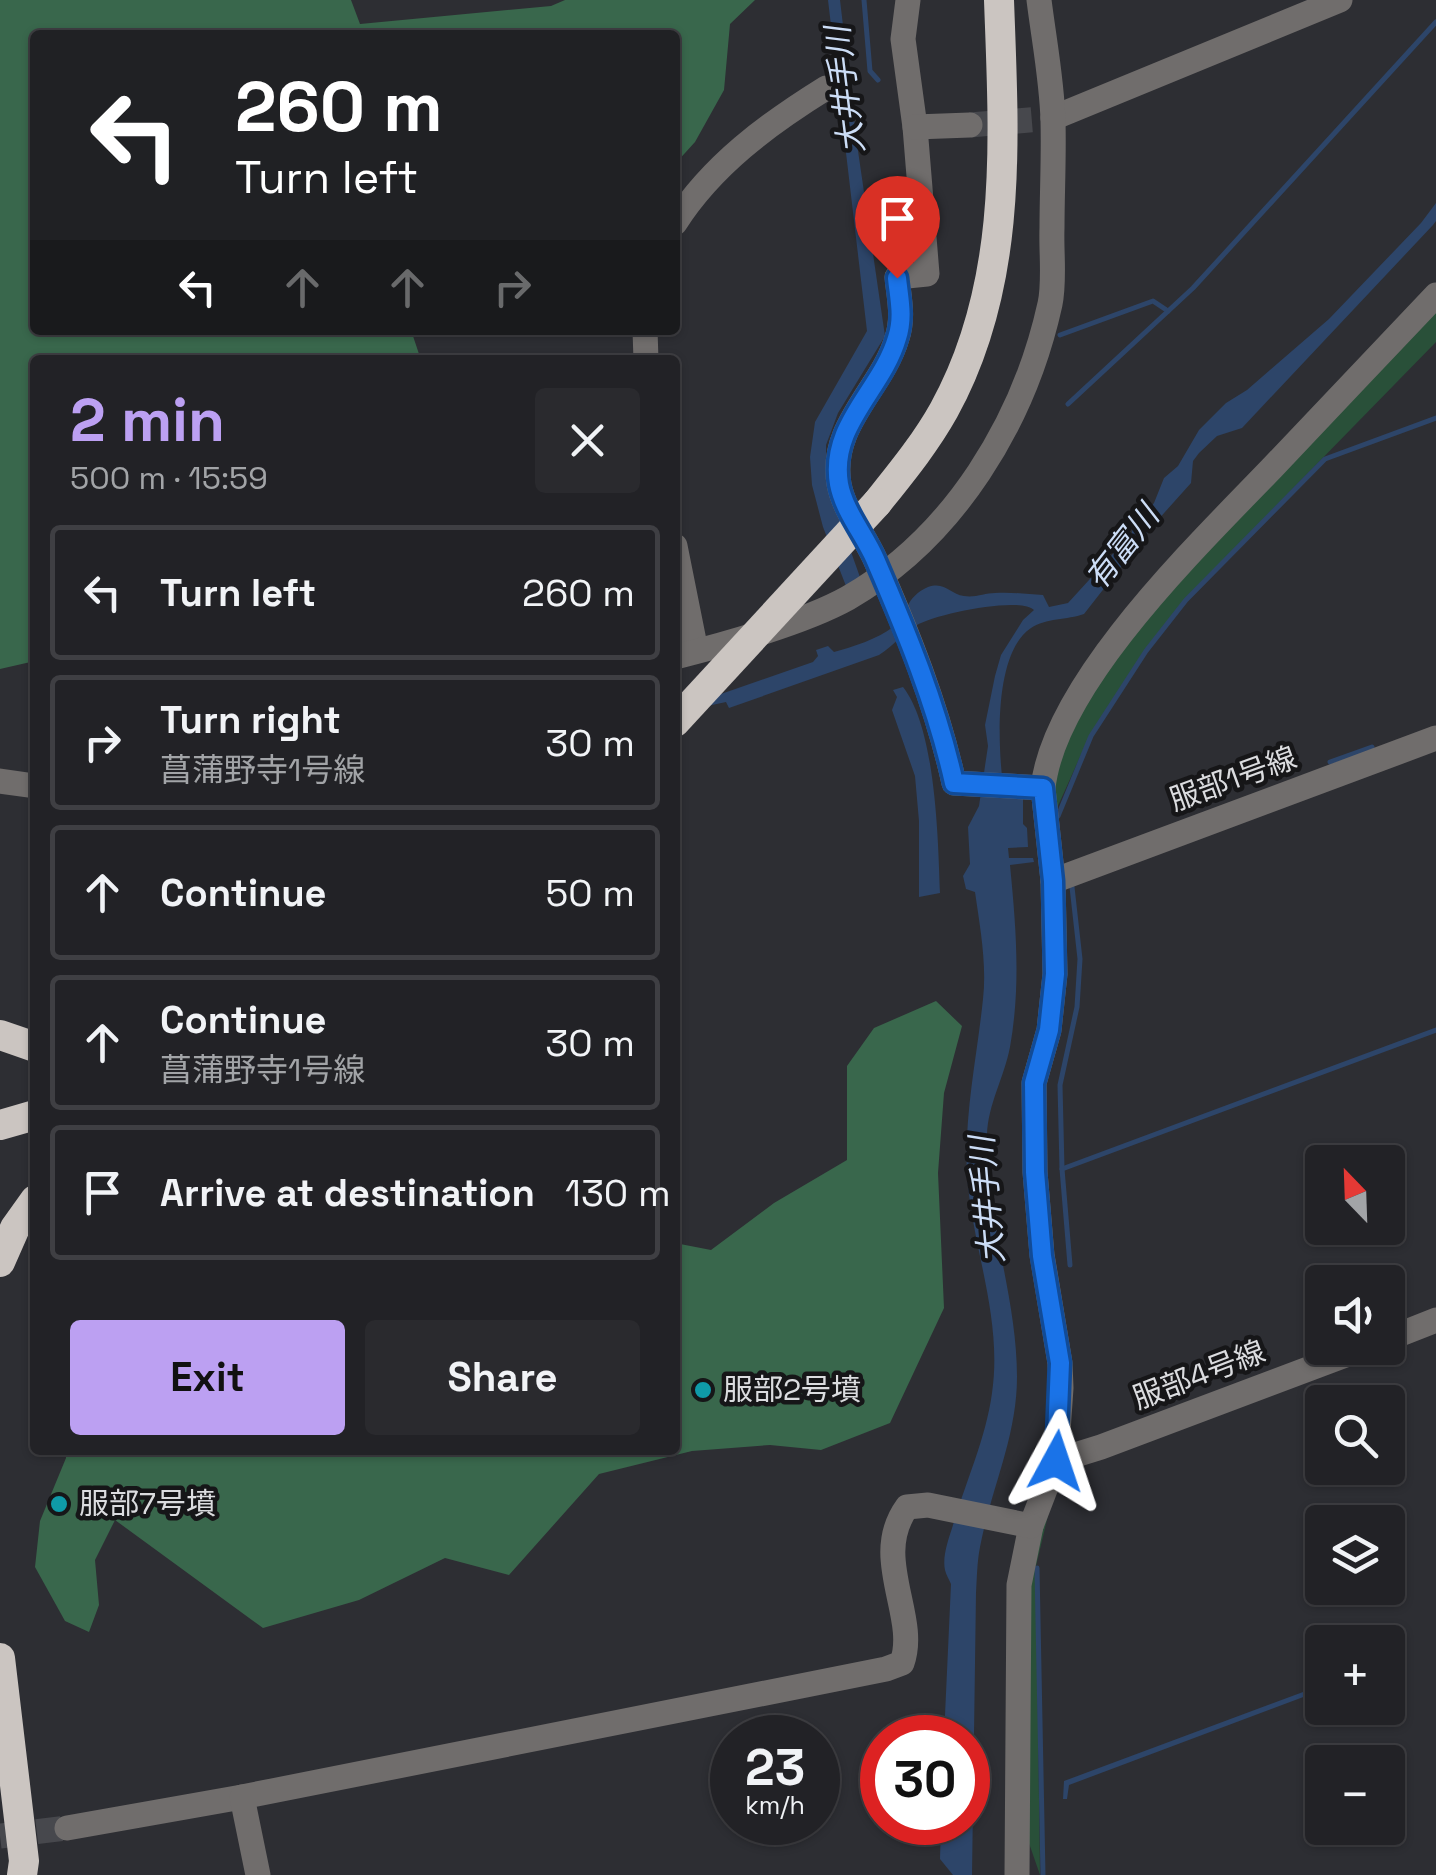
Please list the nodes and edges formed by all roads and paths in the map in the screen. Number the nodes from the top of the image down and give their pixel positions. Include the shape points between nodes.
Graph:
1 (908, 0) edge
2 (988, 0) edge
3 (999, 0) edge
4 (1039, 0) edge
5 (1340, 0) edge
6 (826, 88) dead end
7 (1053, 118) junction
8 (970, 125) tunnel mouth
9 (916, 126) junction
10 (680, 217) edge
11 (1436, 295) edge
12 (873, 499) junction
13 (884, 582) junction
14 (680, 595) edge
15 (686, 654) edge
16 (680, 702) edge
17 (680, 716) edge
18 (1436, 738) edge
19 (0, 781) edge
20 (30, 785) edge
21 (1038, 787) junction
22 (1053, 881) junction
23 (0, 1035) edge
24 (30, 1045) edge
25 (30, 1099) edge
26 (0, 1107) edge
27 (30, 1116) edge
28 (0, 1125) edge
29 (30, 1207) edge
30 (0, 1262) edge
31 (1436, 1320) edge
32 (1405, 1332) edge
33 (1318, 1365) edge
34 (1056, 1461) junction
35 (1023, 1524) junction
36 (0, 1658) edge
37 (242, 1797) junction
38 (0, 1823) edge
39 (67, 1828) tunnel mouth
40 (8, 1875) edge
41 (22, 1875) edge
42 (258, 1875) edge
43 (1018, 1875) edge

1 - 9 street via 903,39
2 - 12 highway via 992,191 973,306 952,366
3 - 12 highway via 1003,191 984,308 945,408 920,448
4 - 7 street
5 - 7 street
6 - 10 street via 767,125
7 - 13 street via 1050,301 1024,388 962,496
8 - 9 street
9 - 13 street via 927,274 897,278 897,341 842,436 838,461 845,503
11 - 21 street via 1178,566 1092,676 1061,727
12 - 16 highway
12 - 17 highway, bridge
13 - 15 street via 798,619
13 - 21 street via 943,732 954,783
14 - 15 street
18 - 22 street, 服部1号線
19 - 20 street
21 - 22 street
22 - 34 street via 1055,974 1034,1101 1042,1256 1060,1363
23 - 24 highway
25 - 26 highway
27 - 28 highway
29 - 30 highway
31 - 32 street
33 - 34 street, 服部4号線
34 - 35 street
35 - 37 street via 908,1507 896,1522 893,1574 907,1649 902,1663
35 - 43 street
36 - 41 highway
37 - 39 street
37 - 42 street
38 - 40 highway

